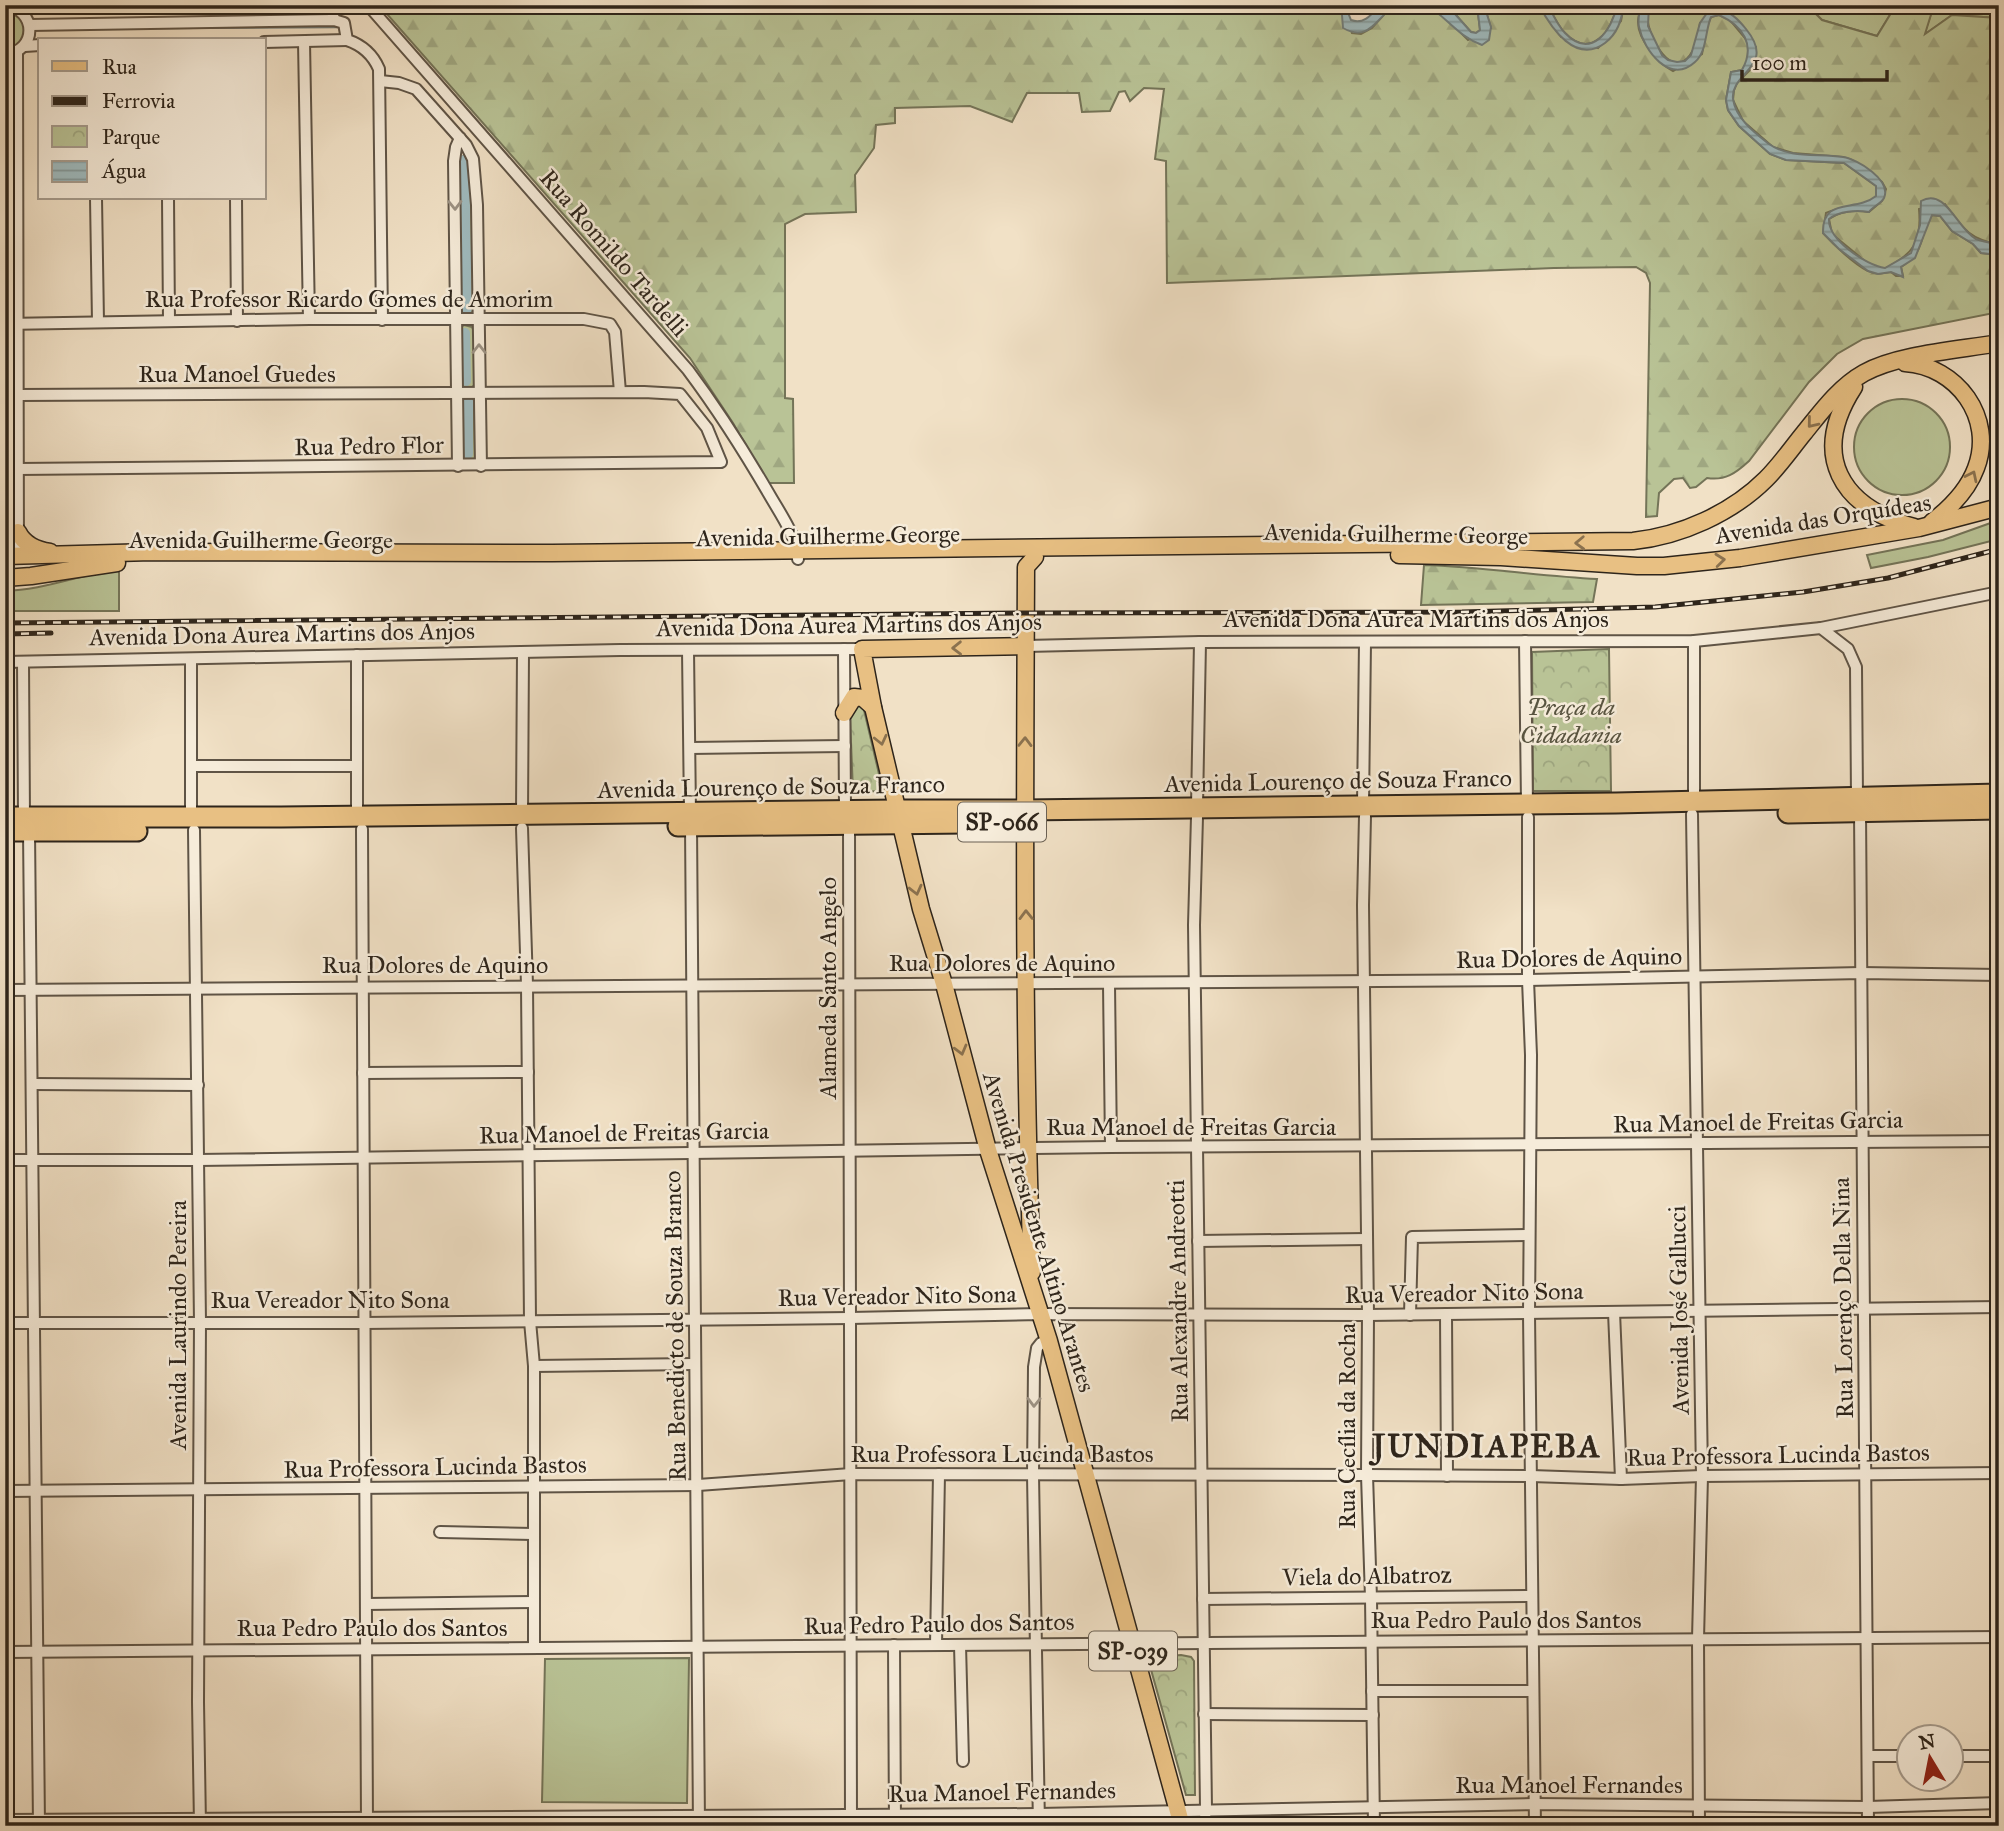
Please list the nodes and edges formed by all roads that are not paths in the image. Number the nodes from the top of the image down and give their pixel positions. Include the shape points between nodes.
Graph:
1 (331, 5) edge
2 (368, 5) edge
3 (5, 6) edge
4 (18, 7) edge
5 (334, 20) junction
6 (30, 25) junction
7 (347, 40) junction
8 (266, 42) edge
9 (304, 42) junction
10 (38, 46) edge
11 (16, 51) edge
12 (380, 81) junction
13 (460, 138) junction
14 (96, 200) edge
15 (168, 200) edge
16 (236, 200) edge
17 (309, 319) junction
18 (456, 319) junction
19 (479, 319) junction
20 (382, 320) junction
21 (169, 321) junction
22 (237, 321) junction
23 (98, 322) junction
24 (5, 324) edge
25 (18, 324) junction
26 (1999, 343) edge
27 (1883, 365) junction
28 (1863, 373) junction
29 (620, 392) junction
30 (479, 393) junction
31 (457, 394) junction
32 (18, 395) junction
33 (721, 463) joint
34 (458, 466) junction
35 (481, 466) junction
36 (18, 469) junction
37 (1999, 507) edge
38 (1923, 527) junction
39 (12, 534) edge
40 (1648, 539) joint
41 (59, 554) junction
42 (798, 554) junction
43 (12, 556) edge
44 (1026, 560) junction
45 (1652, 566) joint
46 (5, 576) edge
47 (1999, 593) edge
48 (1821, 628) junction
49 (1525, 641) junction
50 (1694, 641) junction
51 (1200, 642) junction
52 (1365, 642) junction
53 (1026, 646) junction
54 (844, 649) junction
55 (862, 649) junction
56 (688, 650) junction
57 (523, 652) junction
58 (357, 655) junction
59 (191, 659) junction
60 (5, 662) edge
61 (23, 662) junction
62 (873, 707) junction
63 (844, 713) junction
64 (845, 746) junction
65 (690, 748) junction
66 (192, 766) junction
67 (357, 766) junction
68 (1999, 794) edge
69 (1858, 805) junction
70 (1693, 808) junction
71 (1999, 809) edge
72 (1364, 810) junction
73 (1527, 810) junction
74 (1197, 812) junction
75 (1025, 816) junction
76 (899, 817) junction
77 (847, 818) junction
78 (691, 820) junction
79 (522, 821) junction
80 (20, 822) edge
81 (360, 823) junction
82 (193, 824) junction
83 (5, 831) edge
84 (1861, 973) junction
85 (1999, 975) edge
86 (1695, 978) junction
87 (1528, 980) junction
88 (1364, 981) junction
89 (1195, 982) junction
90 (1026, 983) junction
91 (944, 984) junction
92 (1109, 984) junction
93 (527, 985) junction
94 (849, 985) junction
95 (363, 986) junction
96 (691, 986) junction
97 (31, 989) junction
98 (197, 989) junction
99 (5, 990) edge
100 (528, 1072) junction
101 (363, 1073) junction
102 (32, 1084) junction
103 (198, 1085) junction
104 (1999, 1141) edge
105 (1863, 1142) junction
106 (1698, 1144) junction
107 (1529, 1146) junction
108 (1111, 1147) junction
109 (1366, 1147) junction
110 (1028, 1148) junction
111 (1197, 1148) junction
112 (988, 1150) junction
113 (850, 1152) junction
114 (695, 1153) junction
115 (364, 1156) junction
116 (529, 1156) junction
117 (5, 1160) edge
118 (33, 1160) junction
119 (198, 1160) junction
120 (1529, 1236) junction
121 (1367, 1239) junction
122 (1198, 1241) junction
123 (1033, 1292) junction
124 (1864, 1307) junction
125 (1999, 1307) edge
126 (1700, 1311) junction
127 (1614, 1312) junction
128 (1040, 1314) junction
129 (1446, 1314) junction
130 (1529, 1314) junction
131 (1368, 1315) junction
132 (1410, 1315) junction
133 (1199, 1316) junction
134 (850, 1318) junction
135 (694, 1320) junction
136 (530, 1321) junction
137 (200, 1322) junction
138 (365, 1322) junction
139 (5, 1323) edge
140 (35, 1323) junction
141 (1049, 1341) junction
142 (694, 1364) junction
143 (534, 1366) junction
144 (1999, 1473) edge
145 (851, 1474) junction
146 (939, 1474) junction
147 (1866, 1474) junction
148 (1033, 1475) junction
149 (1086, 1475) junction
150 (1201, 1475) junction
151 (1367, 1475) junction
152 (1447, 1476) junction
153 (1531, 1476) junction
154 (1702, 1476) junction
155 (1621, 1479) junction
156 (533, 1485) junction
157 (698, 1485) junction
158 (198, 1490) junction
159 (365, 1490) junction
160 (5, 1491) edge
161 (37, 1491) junction
162 (440, 1532) dead end
163 (533, 1534) junction
164 (1532, 1596) junction
165 (1371, 1598) junction
166 (1203, 1599) junction
167 (534, 1602) junction
168 (366, 1604) junction
169 (1999, 1637) edge
170 (1868, 1638) junction
171 (1698, 1639) junction
172 (1533, 1640) junction
173 (1372, 1642) junction
174 (1131, 1643) junction
175 (1203, 1643) junction
176 (1037, 1644) junction
177 (851, 1645) junction
178 (894, 1645) junction
179 (936, 1645) junction
180 (960, 1645) junction
181 (698, 1647) junction
182 (534, 1648) junction
183 (366, 1649) junction
184 (199, 1650) junction
185 (38, 1651) junction
186 (5, 1652) edge
187 (1372, 1691) junction
188 (1533, 1691) junction
189 (1204, 1714) junction
190 (1373, 1716) junction
191 (1868, 1756) junction
192 (1896, 1756) edge
193 (1966, 1756) edge
194 (1999, 1756) edge
195 (963, 1761) dead end
196 (1999, 1803) edge
197 (1534, 1804) junction
198 (1699, 1806) junction
199 (1374, 1807) junction
200 (1868, 1807) junction
201 (1206, 1810) junction
202 (1180, 1818) edge
203 (851, 1820) edge
204 (895, 1820) edge
205 (1039, 1820) edge
206 (5, 1821) edge
207 (534, 1821) edge
208 (699, 1821) edge
209 (367, 1822) edge
210 (39, 1823) edge
211 (201, 1823) edge
212 (1204, 1826) edge
213 (1374, 1826) edge
214 (1535, 1826) edge
215 (1699, 1826) edge
216 (1868, 1826) edge

1 - 5 street
2 - 42 street, Rua Romildo Tardelli via 682,363 722,415 788,528
3 - 4 street
4 - 6 street
5 - 6 street
5 - 7 street via 344,23
6 - 11 street via 30,33
7 - 9 street
7 - 12 street via 375,61
8 - 9 street
9 - 17 street
10 - 11 street
11 - 25 street
12 - 13 street via 416,89
12 - 20 street
13 -> 18 street via 454,161
13 - 19 street via 475,166
14 - 23 street
15 - 21 street
16 - 22 street
17 - 20 street, Rua Professor Ricardo Gomes de Amorim
17 - 22 street, Rua Professor Ricardo Gomes de Amorim
18 - 19 street, Rua Professor Ricardo Gomes de Amorim
18 - 20 street, Rua Professor Ricardo Gomes de Amorim
18 - 31 street
19 - 29 street, Rua Professor Ricardo Gomes de Amorim via 584,319 610,324 617,342
30 -> 19 street
21 - 22 street, Rua Professor Ricardo Gomes de Amorim
21 - 23 street, Rua Professor Ricardo Gomes de Amorim
23 - 25 street, Rua Professor Ricardo Gomes de Amorim
24 - 25 street, Rua Professor Ricardo Gomes de Amorim
25 - 32 street
26 - 27 main road, Avenida das Orquídeas
27 - 28 main road, Avenida das Orquídeas
38 -> 27 main road via 1951,506 1973,476 1981,449 1979,422 1964,392 1943,374 1910,363
28 - 38 main road via 1836,420 1837,468 1866,507
28 -> 40 main road, Avenida das Orquídeas via 1835,396 1772,472 1745,497 1694,524
29 - 30 street, Rua Manoel Guedes
29 - 33 street, Rua Manoel Guedes via 680,394 707,428
30 - 31 street, Rua Manoel Guedes
30 - 35 street
31 - 32 street, Rua Manoel Guedes
31 - 34 street
32 - 36 street
33 - 35 street, Rua Pedro Flor
34 - 35 street, Rua Pedro Flor
34 - 36 street, Rua Pedro Flor
36 - 39 street
37 - 38 main road, Avenida das Orquídeas
45 -> 38 main road, Avenida das Orquídeas via 1740,558
39 - 41 main road
39 - 43 street
40 -> 42 main road, Avenida Guilherme George
41 - 42 main road, Avenida Guilherme George
41 - 43 main road, Avenida Guilherme George
42 - 44 main road, Avenida Guilherme George
42 - 46 main road, Avenida Guilherme George via 127,562
43 - 46 main road via 18,570
44 - 45 main road, Avenida Guilherme George via 1463,555
44 - 53 main road
47 - 48 street, Avenida Dona Aurea Martins dos Anjos
48 - 50 street, Avenida Dona Aurea Martins dos Anjos
48 - 69 street, Rua Lorenço Della Nina via 1848,649 1856,667
49 - 50 street, Avenida Dona Aurea Martins dos Anjos
49 - 52 street, Avenida Dona Aurea Martins dos Anjos
49 - 73 street
50 - 70 street, Avenida José Gallucci
51 - 52 street, Avenida Dona Aurea Martins dos Anjos
51 - 53 street, Avenida Dona Aurea Martins dos Anjos
51 - 74 street, Rua Alexandre Andreotti
52 - 72 street, Rua Cecília da Rocha
53 -> 55 main road, Avenida Dona Aurea Martins dos Anjos
75 -> 53 main road
54 - 55 street, Avenida Dona Aurea Martins dos Anjos
54 - 56 street, Avenida Dona Aurea Martins dos Anjos
54 - 63 street, Alameda Santo Angelo
55 - 62 main road, Avenida Presidente Altino Arantes
56 - 57 street, Avenida Dona Aurea Martins dos Anjos
56 - 65 street, Rua Benedicto de Souza Branco
57 - 58 street, Avenida Dona Aurea Martins dos Anjos
57 - 79 street
58 - 59 street, Avenida Dona Aurea Martins dos Anjos
58 - 67 street
59 - 61 street, Avenida Dona Aurea Martins dos Anjos
59 - 66 street, Avenida Laurindo Pereira
60 - 61 street, Avenida Dona Aurea Martins dos Anjos
61 - 80 street
62 - 63 main road via 854,697
62 -> 76 main road, Avenida Presidente Altino Arantes
63 - 64 street, Alameda Santo Angelo
64 - 65 street
64 - 77 street, Alameda Santo Angelo
65 - 78 street, Rua Benedicto de Souza Branco
66 - 67 street
66 - 82 street, Avenida Laurindo Pereira
67 - 81 street
68 - 69 highway, Avenida Lourenço de Souza Franco / SP-066
69 - 70 highway, Avenida Lourenço de Souza Franco / SP-066
69 - 71 highway, Avenida Lourenço de Souza Franco / SP-066
69 - 84 street, Rua Lorenço Della Nina
70 - 73 highway, Avenida Lourenço de Souza Franco / SP-066
70 - 86 street, Avenida José Gallucci
72 - 73 highway, Avenida Lourenço de Souza Franco / SP-066
72 - 74 highway, Avenida Lourenço de Souza Franco / SP-066
72 - 88 street, Rua Cecília da Rocha
73 - 87 street
74 - 75 highway, Avenida Lourenço de Souza Franco / SP-066
74 - 89 street, Rua Alexandre Andreotti
75 - 76 highway, Avenida Lourenço de Souza Franco / SP-066
90 -> 75 main road
76 - 77 highway, Avenida Lourenço de Souza Franco / SP-066
76 -> 91 main road, Avenida Presidente Altino Arantes
77 - 78 highway, Avenida Lourenço de Souza Franco / SP-066
77 - 94 street, Alameda Santo Angelo
78 - 79 highway, Avenida Lourenço de Souza Franco / SP-066
78 - 96 street, Rua Benedicto de Souza Branco
79 - 81 highway, Avenida Lourenço de Souza Franco / SP-066
79 - 93 street
80 - 82 highway, Avenida Lourenço de Souza Franco / SP-066
80 - 83 highway, Avenida Lourenço de Souza Franco / SP-066
80 - 97 street
81 - 82 highway, Avenida Lourenço de Souza Franco / SP-066
81 - 95 street
82 - 98 street, Avenida Laurindo Pereira
84 - 85 street, Rua Dolores de Aquino
84 - 86 street, Rua Dolores de Aquino
84 - 105 street, Rua Lorenço Della Nina
86 - 87 street, Rua Dolores de Aquino
86 - 106 street, Avenida José Gallucci
87 - 88 street, Rua Dolores de Aquino
87 - 107 street
88 - 89 street, Rua Dolores de Aquino
88 - 109 street, Rua Cecília da Rocha
89 - 92 street, Rua Dolores de Aquino
89 - 111 street, Rua Alexandre Andreotti
90 - 91 street, Rua Dolores de Aquino
90 - 92 street, Rua Dolores de Aquino
90 - 110 main road
91 - 94 street, Rua Dolores de Aquino
91 -> 112 main road, Avenida Presidente Altino Arantes
92 - 108 street
93 - 95 street, Rua Dolores de Aquino
93 - 96 street, Rua Dolores de Aquino
93 - 100 street
94 - 96 street, Rua Dolores de Aquino
94 - 113 street, Alameda Santo Angelo
95 - 98 street, Rua Dolores de Aquino
95 - 101 street
96 - 114 street, Rua Benedicto de Souza Branco
97 - 98 street, Rua Dolores de Aquino
97 - 99 street, Rua Dolores de Aquino
97 - 102 street
98 - 103 street, Avenida Laurindo Pereira
100 - 101 street
100 - 116 street
101 - 115 street
102 - 103 street
102 - 118 street
103 - 119 street, Avenida Laurindo Pereira
104 - 105 street, Rua Manoel de Freitas Garcia
105 - 106 street, Rua Manoel de Freitas Garcia
105 - 124 street, Rua Lorenço Della Nina
106 - 107 street, Rua Manoel de Freitas Garcia
106 - 126 street, Avenida José Gallucci
107 - 109 street, Rua Manoel de Freitas Garcia
107 - 120 street
108 - 110 street, Rua Manoel de Freitas Garcia
108 - 111 street, Rua Manoel de Freitas Garcia
109 - 111 street, Rua Manoel de Freitas Garcia
109 - 121 street, Rua Cecília da Rocha
110 - 112 street, Rua Manoel de Freitas Garcia
110 - 123 main road
111 - 122 street, Rua Alexandre Andreotti
112 - 113 street, Rua Manoel de Freitas Garcia
112 - 123 main road, Avenida Presidente Altino Arantes
113 - 114 street, Rua Manoel de Freitas Garcia
113 - 134 street, Alameda Santo Angelo
114 - 116 street, Rua Manoel de Freitas Garcia
114 - 135 street, Rua Benedicto de Souza Branco
115 - 116 street, Rua Manoel de Freitas Garcia
115 - 119 street, Rua Manoel de Freitas Garcia
115 - 138 street
116 - 136 street
117 - 118 street, Rua Manoel de Freitas Garcia
118 - 119 street, Rua Manoel de Freitas Garcia
118 - 140 street
119 - 137 street, Avenida Laurindo Pereira
120 - 130 street
120 - 132 street via 1412,1237
121 - 122 street
121 - 131 street, Rua Cecília da Rocha
122 - 133 street, Rua Alexandre Andreotti
123 - 128 main road, Avenida Presidente Altino Arantes / SP-039
124 - 125 street, Rua Vereador Nito Sona
124 - 126 street, Rua Vereador Nito Sona
124 - 147 street, Rua Lorenço Della Nina
126 - 127 street, Rua Vereador Nito Sona
126 - 154 street, Avenida José Gallucci
127 - 130 street, Rua Vereador Nito Sona
127 - 155 street
128 - 133 street, Rua Vereador Nito Sona
128 - 134 street, Rua Vereador Nito Sona
128 - 141 main road, Avenida Presidente Altino Arantes / SP-039
129 - 130 street, Rua Vereador Nito Sona
129 - 132 street, Rua Vereador Nito Sona
129 - 152 street
130 - 153 street
131 - 132 street, Rua Vereador Nito Sona
131 - 133 street, Rua Vereador Nito Sona
131 - 151 street, Rua Cecília da Rocha
133 - 150 street, Rua Alexandre Andreotti
134 - 135 street, Rua Vereador Nito Sona
134 - 145 street, Alameda Santo Angelo
135 - 136 street, Rua Vereador Nito Sona
135 - 142 street, Rua Benedicto de Souza Branco
136 - 138 street, Rua Vereador Nito Sona
136 - 143 street
137 - 138 street, Rua Vereador Nito Sona
137 - 140 street, Rua Vereador Nito Sona
137 - 158 street, Avenida Laurindo Pereira
138 - 159 street
139 - 140 street, Rua Vereador Nito Sona
140 - 161 street
141 -> 148 street via 1037,1349 1034,1367
141 - 149 main road, Avenida Presidente Altino Arantes / SP-039
142 - 143 street
142 - 157 street, Rua Benedicto de Souza Branco
143 - 156 street
144 - 147 street, Rua Professora Lucinda Bastos
145 - 146 street, Rua Professora Lucinda Bastos
145 - 157 street, Rua Professora Lucinda Bastos
145 - 177 street, Alameda Santo Angelo
146 - 148 street, Rua Professora Lucinda Bastos
146 - 179 street
147 - 154 street, Rua Professora Lucinda Bastos
147 - 170 street, Rua Lorenço Della Nina
148 - 149 street, Rua Professora Lucinda Bastos
148 - 176 street
149 - 150 street, Rua Professora Lucinda Bastos
149 - 174 main road, Avenida Presidente Altino Arantes / SP-039
150 - 151 street, Rua Professora Lucinda Bastos
150 - 166 street, Rua Alexandre Andreotti
151 - 152 street, Rua Professora Lucinda Bastos
151 - 165 street, Rua Cecília da Rocha
152 - 153 street, Rua Professora Lucinda Bastos
153 - 155 street, Rua Professora Lucinda Bastos
153 - 164 street
154 - 155 street, Rua Professora Lucinda Bastos
154 - 171 street, Avenida José Gallucci
156 - 157 street, Rua Professora Lucinda Bastos
156 - 159 street, Rua Professora Lucinda Bastos
156 - 163 street
157 - 181 street, Rua Benedicto de Souza Branco
158 - 159 street, Rua Professora Lucinda Bastos
158 - 161 street, Rua Professora Lucinda Bastos
158 - 184 street, Avenida Laurindo Pereira
159 - 168 street
160 - 161 street, Rua Professora Lucinda Bastos
161 - 185 street
162 - 163 street
163 - 167 street
164 - 165 street, Viela do Albatroz
164 - 172 street
165 - 166 street, Viela do Albatroz
165 - 173 street, Rua Cecília da Rocha
166 - 175 street, Rua Alexandre Andreotti
167 - 168 street
167 - 182 street
168 - 183 street
169 - 170 street, Rua Pedro Paulo dos Santos
170 - 171 street, Rua Pedro Paulo dos Santos
170 - 191 street, Rua Lorenço Della Nina
171 - 172 street, Rua Pedro Paulo dos Santos
171 - 198 street, Avenida José Gallucci
172 - 173 street, Rua Pedro Paulo dos Santos
172 - 188 street
173 - 175 street, Rua Pedro Paulo dos Santos
173 - 187 street, Rua Cecília da Rocha
174 - 175 street, Rua Pedro Paulo dos Santos
174 - 176 street, Rua Pedro Paulo dos Santos
174 - 202 main road, Avenida Presidente Altino Arantes / SP-039
175 - 189 street, Rua Alexandre Andreotti
176 - 180 street, Rua Pedro Paulo dos Santos
176 - 205 street
177 - 178 street, Rua Pedro Paulo dos Santos
177 - 181 street, Rua Pedro Paulo dos Santos
177 - 203 street, Alameda Santo Angelo
178 - 179 street, Rua Pedro Paulo dos Santos
178 - 204 street
179 - 180 street, Rua Pedro Paulo dos Santos
180 - 195 street
181 - 182 street, Rua Pedro Paulo dos Santos
181 - 208 street, Rua Benedicto de Souza Branco
182 - 183 street, Rua Pedro Paulo dos Santos
183 - 184 street, Rua Pedro Paulo dos Santos
183 - 209 street
184 - 185 street, Rua Pedro Paulo dos Santos
184 - 211 street, Avenida Laurindo Pereira
185 - 186 street, Rua Pedro Paulo dos Santos
185 - 210 street
187 - 188 street
187 - 190 street, Rua Cecília da Rocha
188 - 197 street
189 - 190 street
189 - 201 street, Rua Alexandre Andreotti
190 - 199 street, Rua Cecília da Rocha
191 - 192 street
191 - 200 street, Rua Lorenço Della Nina
193 - 194 street
196 - 200 street, Rua Manoel Fernandes
197 - 198 street, Rua Manoel Fernandes
197 - 199 street, Rua Manoel Fernandes
197 - 214 street
198 - 200 street, Rua Manoel Fernandes
198 - 215 street, Avenida José Gallucci
199 - 201 street, Rua Manoel Fernandes
199 - 213 street, Rua Cecília da Rocha
200 - 216 street, Rua Lorenço Della Nina
201 - 202 street, Rua Manoel Fernandes
201 - 212 street, Rua Alexandre Andreotti
202 - 205 street, Rua Manoel Fernandes
203 - 204 street, Rua Manoel Fernandes
203 - 208 street, Rua Manoel Fernandes
204 - 205 street, Rua Manoel Fernandes
206 - 210 street, Rua Manoel Fernandes
207 - 208 street, Rua Manoel Fernandes
207 - 209 street, Rua Manoel Fernandes
209 - 211 street, Rua Manoel Fernandes
210 - 211 street, Rua Manoel Fernandes

